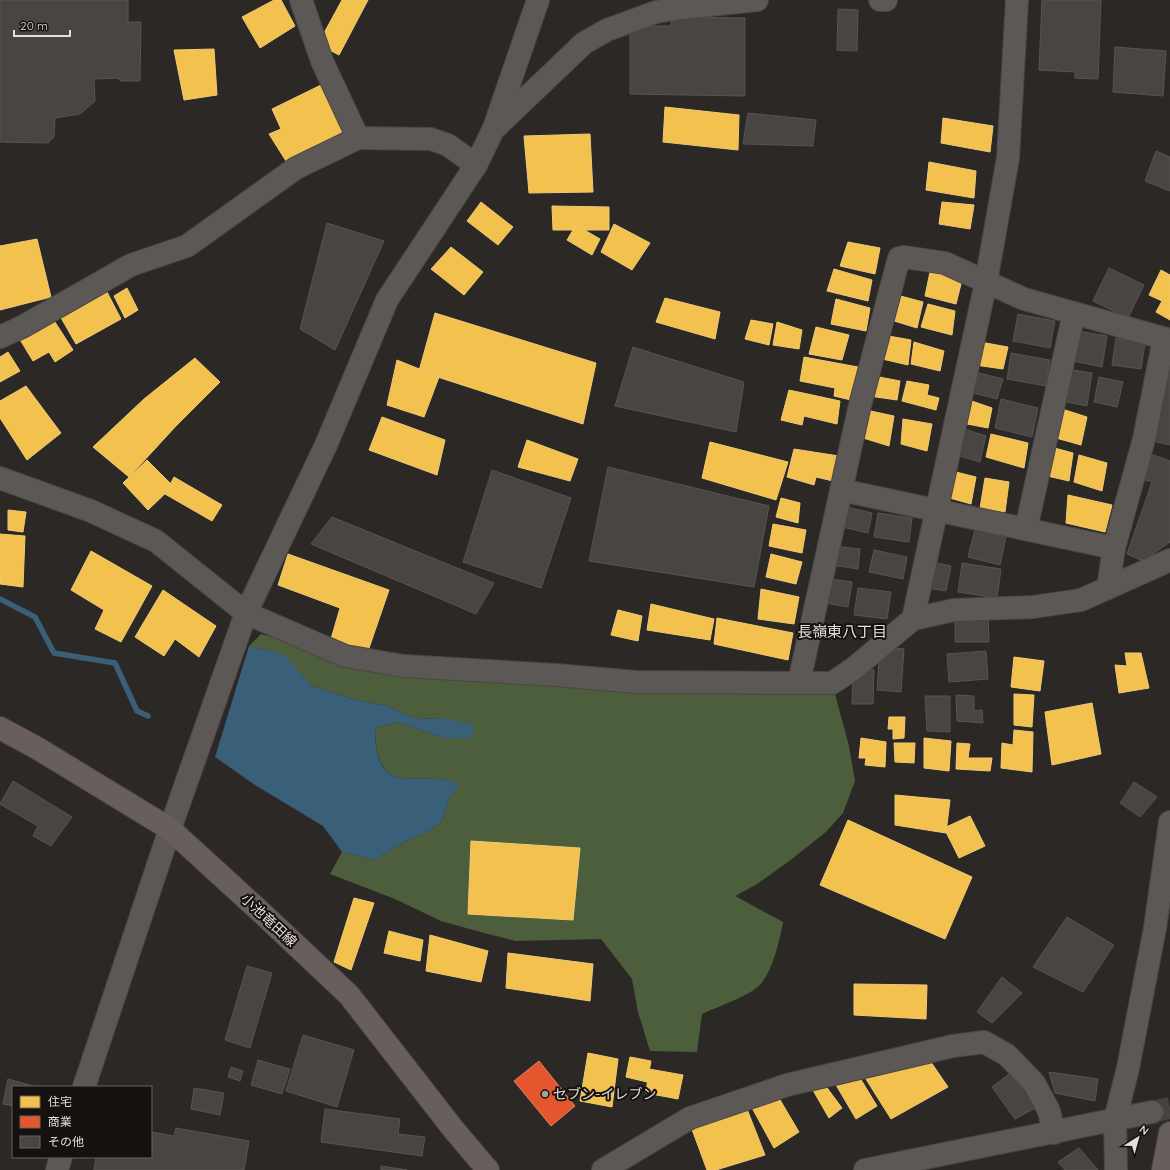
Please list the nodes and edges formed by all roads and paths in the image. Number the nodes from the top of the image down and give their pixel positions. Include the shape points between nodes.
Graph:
1 (301, 0) edge
2 (538, 0) edge
3 (757, 0) edge
4 (880, 0) edge
5 (886, 0) edge
6 (1017, 0) edge
7 (494, 128) junction
8 (358, 138) junction
9 (476, 165) junction
10 (986, 282) junction
11 (1074, 313) junction
12 (0, 337) edge
13 (1167, 340) edge
14 (0, 478) edge
15 (841, 490) junction
16 (936, 510) junction
17 (1026, 529) junction
18 (1114, 548) junction
19 (1170, 560) edge
20 (1108, 588) junction
21 (246, 613) junction
22 (913, 619) junction
23 (799, 682) junction
24 (0, 728) edge
25 (1170, 822) edge
26 (170, 829) junction
27 (84, 1086) edge
28 (1152, 1112) tunnel mouth
29 (1115, 1120) junction
30 (1054, 1133) junction
31 (1170, 1133) edge
32 (61, 1158) edge
33 (610, 1168) edge
34 (57, 1170) edge
35 (488, 1170) edge
36 (865, 1170) edge
37 (1116, 1170) edge
38 (1163, 1170) edge

1 - 8 street via 322,61
2 - 7 street
3 - 7 street via 656,12 607,30 584,43
4 - 5 street
6 - 10 street via 1008,158
7 - 9 street
8 - 9 street via 431,139 453,148
8 - 12 street via 296,168 187,246 131,265 22,328
9 - 21 street via 387,300 326,445
10 - 11 street via 1024,299
10 - 15 street via 945,264 899,258 859,409
10 - 16 street
11 - 13 street
11 - 17 street
13 - 18 street via 1144,439
14 - 21 street via 91,511 156,541
15 - 16 street
15 - 23 street
16 - 17 street
16 - 22 street
17 - 18 street
18 - 20 street
19 - 20 street
20 - 22 street via 1081,600 1033,607 954,610
21 - 23 street via 345,656 404,666 636,682
21 - 26 street
22 - 23 street via 853,669 832,683
24 - 26 main road, 小池竜田線
25 - 29 street via 1155,928 1128,1068
26 - 27 street
26 - 35 main road, 小池竜田線 via 349,995
28 - 29 street
29 - 30 street
29 - 37 street
30 - 33 street via 1050,1111 1034,1083 1007,1055 984,1042 953,1046 787,1085 690,1118
30 - 36 street
31 - 38 main road
32 - 34 street

